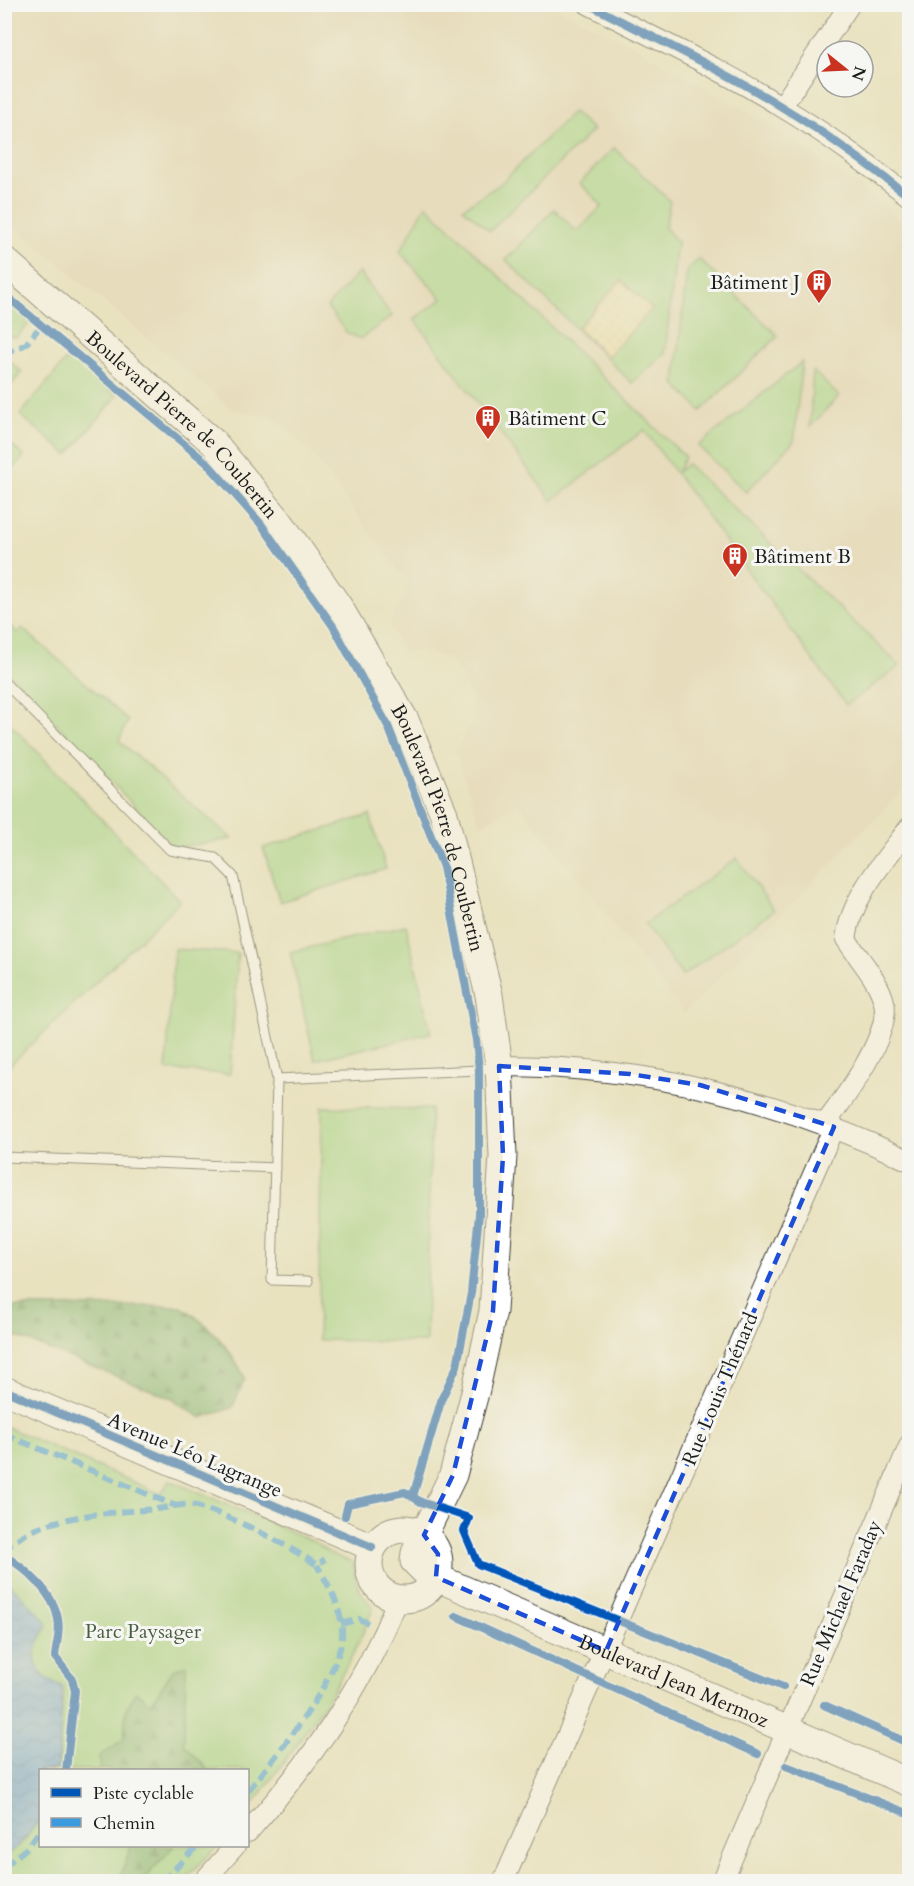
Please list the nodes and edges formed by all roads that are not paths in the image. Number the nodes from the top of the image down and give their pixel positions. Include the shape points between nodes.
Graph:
1 (588, 4) edge
2 (850, 4) edge
3 (782, 106) junction
4 (909, 197) edge
5 (4, 260) edge
6 (4, 682) edge
7 (909, 827) edge
8 (499, 1066) junction
9 (277, 1079) junction
10 (829, 1126) junction
11 (4, 1157) edge
12 (909, 1161) edge
13 (275, 1168) junction
14 (308, 1281) dead end
15 (4, 1390) edge
16 (909, 1443) edge
17 (424, 1535) junction
18 (372, 1547) junction
19 (436, 1577) junction
20 (398, 1599) junction
21 (606, 1651) junction
22 (786, 1729) junction
23 (909, 1783) edge
24 (249, 1831) edge
25 (233, 1847) edge
26 (203, 1881) edge
27 (503, 1881) edge
28 (722, 1881) edge

1 - 3 street
2 - 3 street
3 - 4 street
5 - 8 street, Boulevard Pierre de Coubertin via 214,443 279,521 339,607 405,720 444,814 489,995
6 - 9 lane via 170,850 215,858 233,876
7 - 10 street, Rue Louis Thénard via 857,904 847,927 846,939 880,991 885,1017 872,1052
8 - 9 lane
8 - 10 street via 630,1074 700,1086
8 - 17 street, Boulevard Pierre de Coubertin via 502,1156 493,1311 453,1475
9 - 13 lane
10 - 12 street
10 - 21 street, Rue Louis Thénard
11 - 13 lane
13 - 14 lane via 272,1280
15 - 18 street, Avenue Léo Lagrange
16 - 22 street, Rue Michael Faraday
17 - 18 street via 402,1528 390,1531
17 - 19 street, Boulevard Jean Mermoz via 414,1561
18 - 20 street via 372,1581
19 - 20 street via 432,1586 417,1597
19 - 21 street, Boulevard Jean Mermoz
20 - 24 street via 358,1687 314,1750
21 - 22 street, Boulevard Jean Mermoz
21 - 27 street, Rue Louis Thénard
22 - 23 street, Boulevard Jean Mermoz
22 - 28 street, Rue Michael Faraday
25 - 26 street

